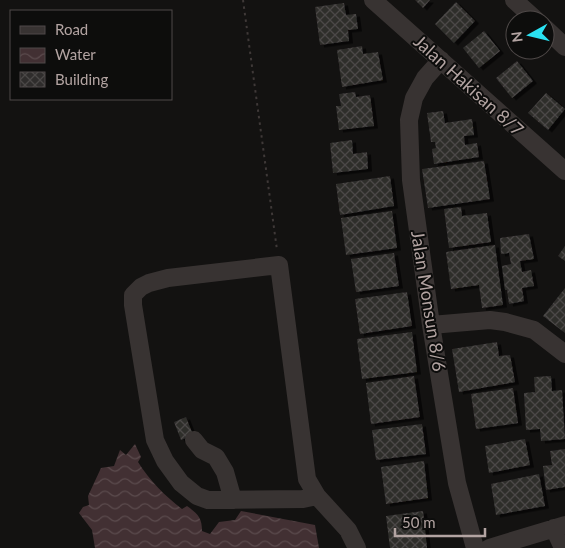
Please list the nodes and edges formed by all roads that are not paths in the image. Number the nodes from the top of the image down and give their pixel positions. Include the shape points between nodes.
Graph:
1 (373, 0) edge
2 (514, 0) edge
3 (525, 10) edge
4 (555, 38) edge
5 (565, 47) edge
6 (441, 60) junction
7 (565, 171) edge
8 (431, 325) junction
9 (565, 354) edge
10 (194, 440) dead end
11 (317, 496) junction
12 (233, 500) junction
13 (559, 526) edge
14 (357, 548) edge
15 (475, 548) edge
16 (489, 548) edge
17 (563, 548) edge

1 - 6 street, Jalan Hakisan 8/7
2 - 3 street
4 - 5 street
6 - 7 street, Jalan Hakisan 8/7
6 - 8 street, Jalan Monsun 8/6 via 425,78 414,98 409,120 411,180
8 - 9 street via 490,320 505,322 534,330
8 - 15 street, Jalan Monsun 8/6 via 457,483
10 - 12 street via 202,450 216,458 225,472
11 - 12 street
11 - 12 street via 308,479 279,265 168,278 141,286 133,295 134,314 155,440 181,483 197,496 208,500
11 - 14 street via 348,530
13 - 16 street
13 - 17 street

